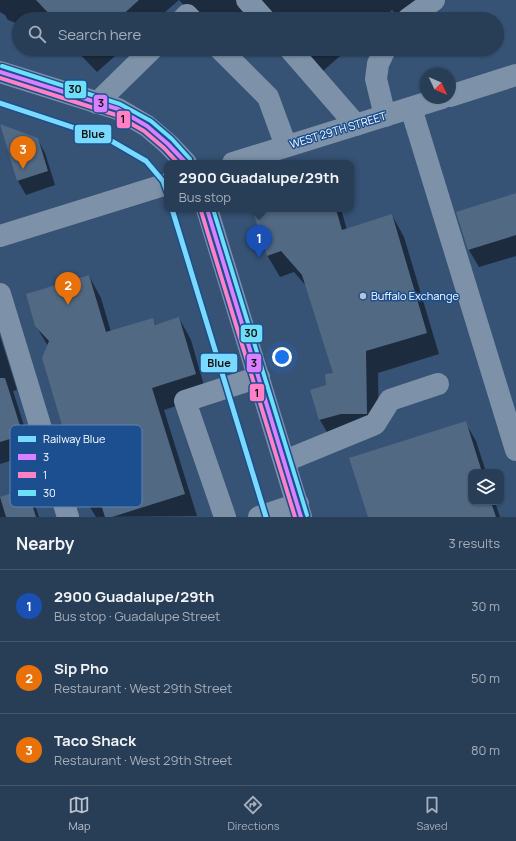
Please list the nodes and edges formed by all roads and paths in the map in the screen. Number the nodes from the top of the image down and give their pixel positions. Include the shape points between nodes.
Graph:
1 (247, 0) edge
2 (434, 0) edge
3 (258, 12) edge
4 (418, 12) edge
5 (145, 56) edge
6 (227, 56) edge
7 (296, 56) edge
8 (382, 56) edge
9 (0, 72) edge
10 (516, 75) edge
11 (456, 94) edge
12 (97, 103) junction
13 (423, 104) edge
14 (411, 108) junction
15 (384, 116) junction
16 (356, 125) junction
17 (286, 146) junction
18 (183, 160) edge
19 (242, 160) edge
20 (164, 185) edge
21 (208, 212) edge
22 (1, 231) edge
23 (0, 294) edge
24 (259, 377) junction
25 (438, 384) dead end
26 (510, 408) edge
27 (40, 425) edge
28 (516, 450) edge
29 (285, 461) junction
30 (65, 507) edge
31 (300, 511) edge
32 (68, 517) edge
33 (225, 517) edge
34 (259, 517) edge

1 - 3 street
2 - 4 street
5 - 12 street
6 - 17 street via 268,97
7 - 16 street
8 - 15 street via 376,79
9 - 12 main road
10 - 11 street
12 - 18 main road via 118,109 147,126
13 - 14 street, WEST 29TH STREET
14 - 15 street, WEST 29TH STREET
14 - 26 street
15 - 16 street, WEST 29TH STREET
16 - 17 street, WEST 29TH STREET
17 - 19 street, WEST 29TH STREET
20 - 22 street
21 - 24 main road
23 - 27 street
24 - 29 main road
24 - 33 street via 185,401
25 - 29 street via 390,400 375,424
26 - 28 street
29 - 31 main road
30 - 32 street
31 - 34 street

